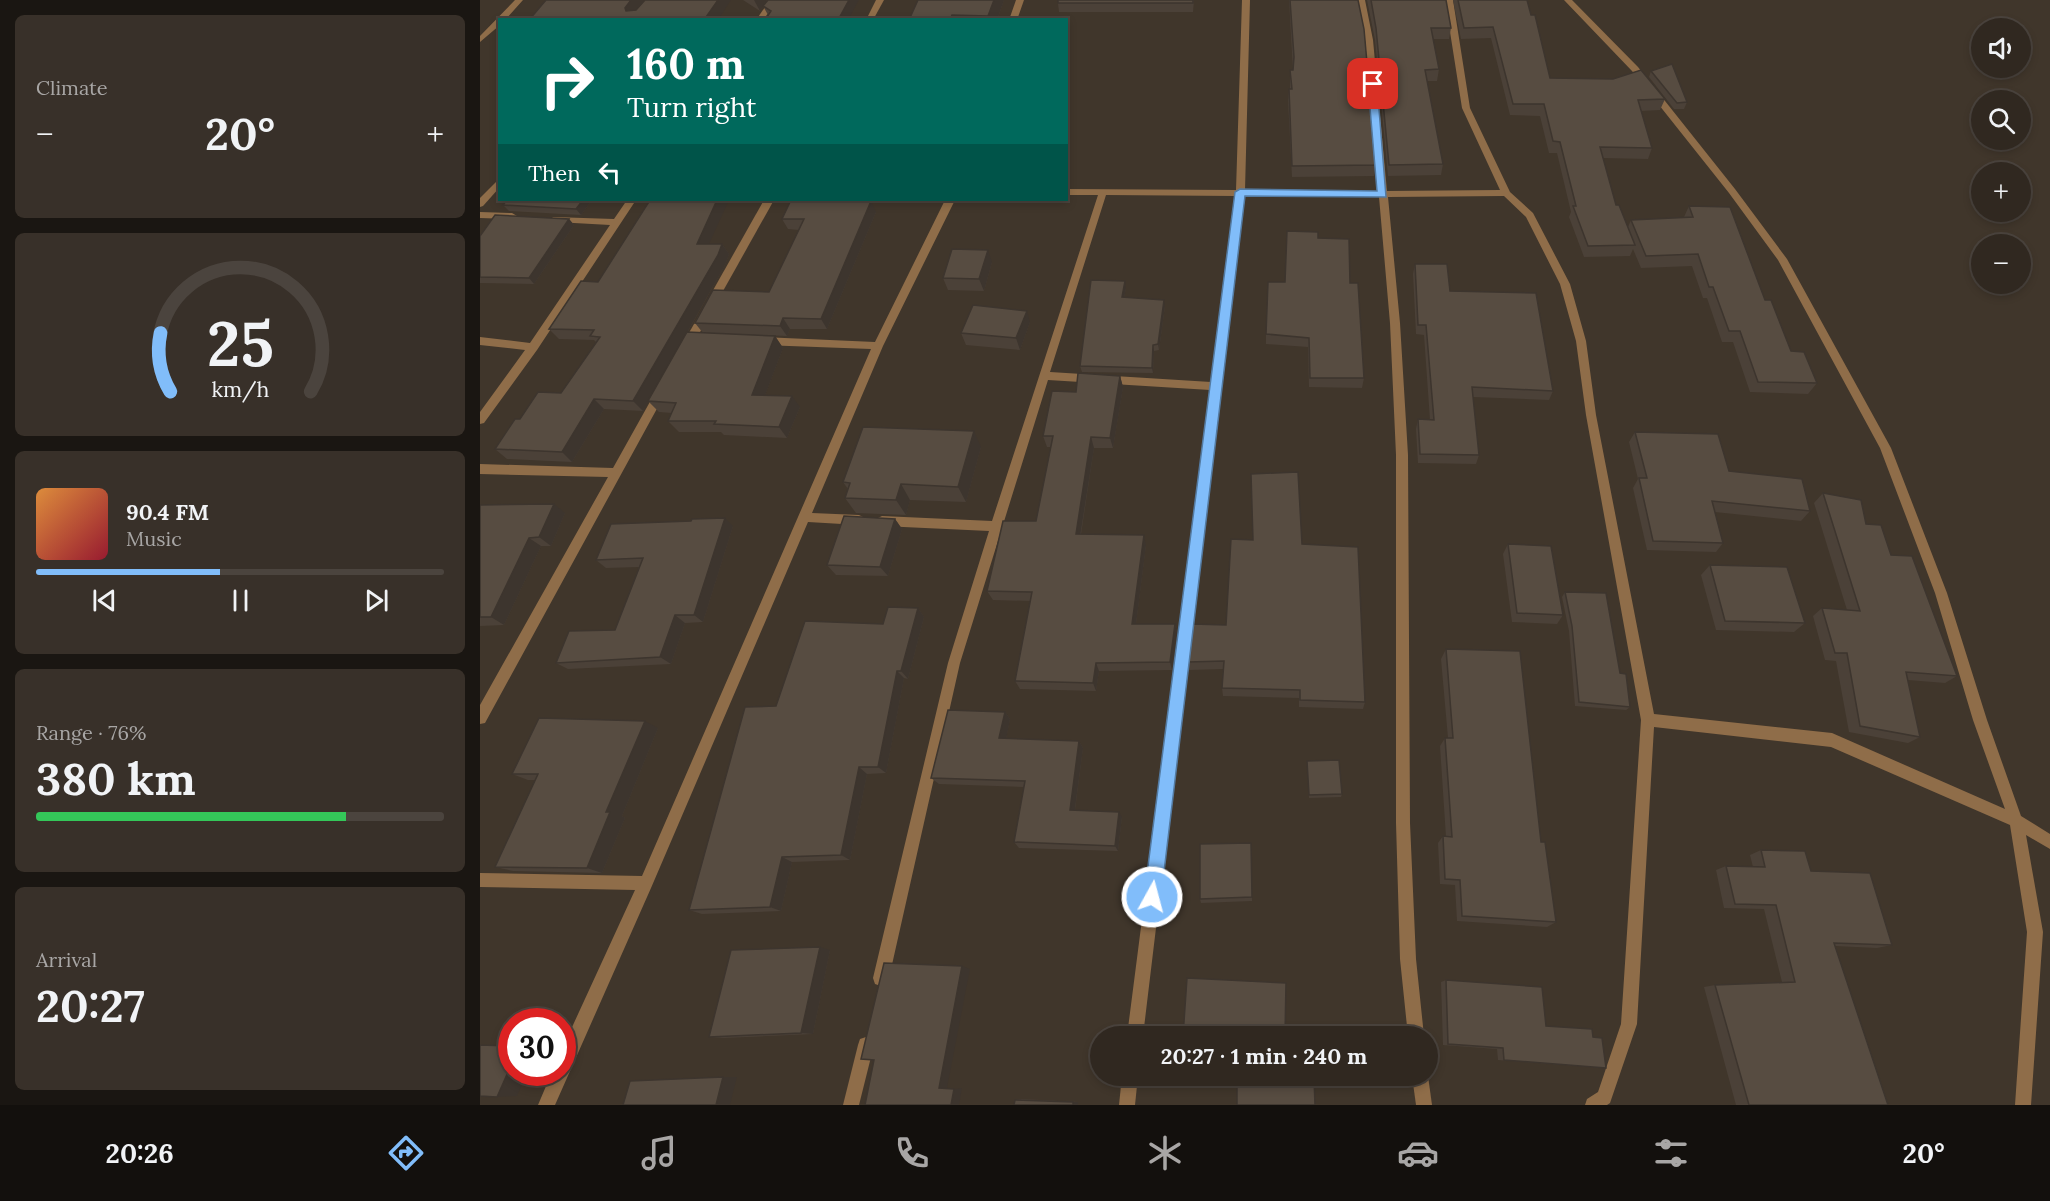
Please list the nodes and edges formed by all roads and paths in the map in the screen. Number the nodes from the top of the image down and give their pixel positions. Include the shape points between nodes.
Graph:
1 (519, 0) edge
2 (774, 0) edge
3 (880, 0) edge
4 (1020, 0) edge
5 (1246, 0) edge
6 (1360, 0) edge
7 (1449, 0) edge
8 (1568, 0) edge
9 (502, 18) edge
10 (760, 18) edge
11 (870, 18) edge
12 (1014, 18) edge
13 (498, 22) edge
14 (480, 40) edge
15 (498, 183) edge
16 (1068, 192) edge
17 (1103, 192) junction
18 (1240, 192) junction
19 (1506, 192) junction
20 (1383, 194) junction
21 (630, 201) edge
22 (767, 201) edge
23 (950, 201) edge
24 (480, 204) edge
25 (480, 215) edge
26 (525, 217) edge
27 (548, 219) edge
28 (615, 222) junction
29 (750, 340) edge
30 (480, 341) edge
31 (878, 346) junction
32 (532, 347) junction
33 (680, 358) edge
34 (1044, 376) junction
35 (669, 379) edge
36 (1215, 386) junction
37 (480, 420) edge
38 (480, 469) edge
39 (616, 472) junction
40 (803, 517) junction
41 (996, 526) junction
42 (480, 718) edge
43 (1648, 720) junction
44 (2016, 821) junction
45 (2050, 842) edge
46 (480, 880) edge
47 (646, 883) junction
48 (879, 989) edge
49 (1136, 1026) edge
50 (1415, 1026) edge
51 (869, 1032) edge
52 (576, 1040) edge
53 (555, 1086) edge
54 (1129, 1086) edge
55 (1421, 1086) edge
56 (546, 1105) edge
57 (851, 1105) edge
58 (1127, 1105) edge
59 (1424, 1105) edge
60 (1593, 1105) edge
61 (2023, 1105) edge

1 - 9 street
2 - 10 street
3 - 11 street
4 - 12 street
5 - 18 street
6 - 20 street via 1369,40
7 - 19 street via 1466,108
8 - 44 street via 1635,69 1732,191 1782,259 1813,314 1885,448 1941,592
13 - 14 street
15 - 24 street
16 - 17 street
17 - 18 street
17 - 34 street
18 - 20 street
18 - 36 street
19 - 20 street
19 - 43 street via 1530,215 1565,284 1581,341 1591,415
20 - 50 street via 1402,455 1403,823 1408,959
21 - 28 street
22 - 33 street via 698,338
23 - 31 street
25 - 26 street
27 - 28 street
28 - 32 street
29 - 31 street
30 - 32 street
31 - 40 street
32 - 37 street
34 - 36 street
34 - 41 street
35 - 39 street
36 - 49 street
38 - 39 street
39 - 42 street
40 - 41 street
40 - 47 street
41 - 48 street via 954,663
43 - 44 street via 1832,740
43 - 60 street via 1629,1024 1604,1097
44 - 45 street
44 - 61 street via 2035,932
46 - 47 street
47 - 52 street
51 - 57 street
53 - 56 street
54 - 58 street
55 - 59 street

